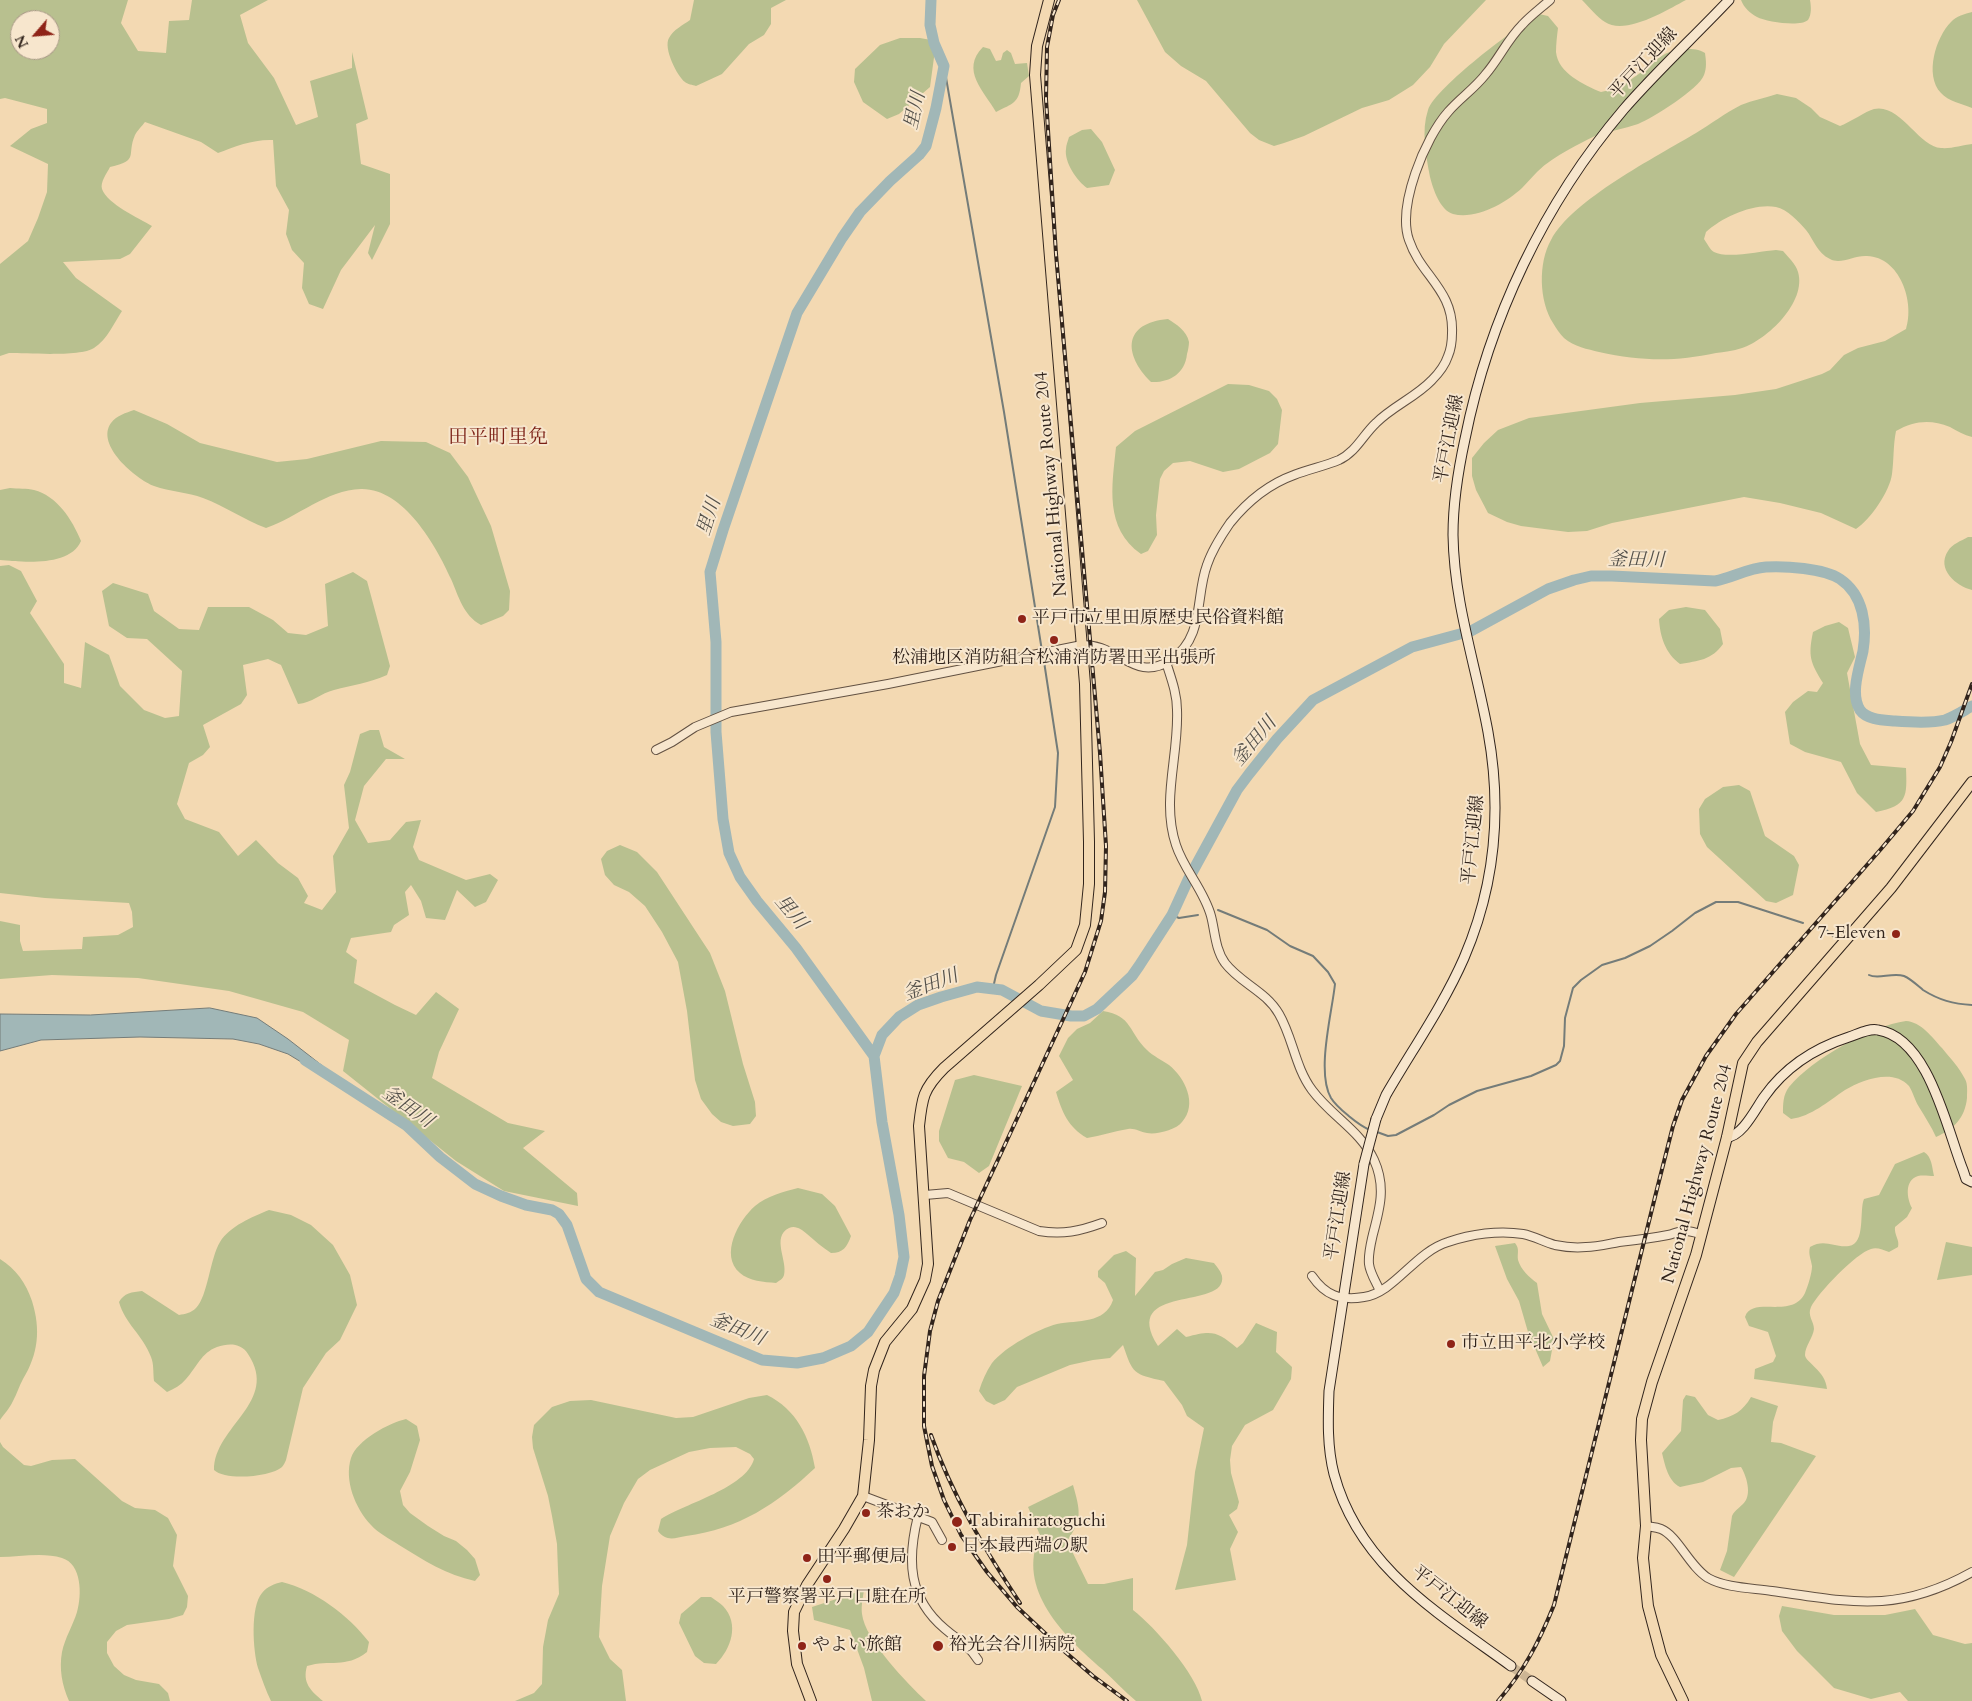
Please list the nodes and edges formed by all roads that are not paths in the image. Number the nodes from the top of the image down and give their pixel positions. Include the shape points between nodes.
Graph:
1 (1049, 0) edge
2 (1550, 0) edge
3 (1729, 0) edge
4 (1082, 644) junction
5 (1166, 662) junction
6 (656, 750) dead end
7 (1972, 782) edge
8 (1727, 1137) junction
9 (1972, 1182) edge
10 (924, 1195) junction
11 (1102, 1223) dead end
12 (1701, 1234) junction
13 (1312, 1276) dead end
14 (1380, 1291) junction
15 (1343, 1297) junction
16 (863, 1496) junction
17 (918, 1516) junction
18 (1646, 1526) junction
19 (942, 1540) dead end
20 (1972, 1572) edge
21 (978, 1660) dead end
22 (1511, 1666) tunnel mouth
23 (1532, 1681) tunnel mouth
24 (811, 1701) edge
25 (1561, 1701) edge
26 (1683, 1701) edge

1 - 4 highway, National Highway Route 204 via 1037,46 1035,74
2 - 5 street via 1521,25 1487,74 1437,127 1423,154 1407,202 1405,225 1408,239 1446,298 1453,322 1452,343 1440,371 1431,382 1374,424 1353,452 1339,460 1292,475 1247,503 1219,540 1207,565 1198,616 1190,639
3 - 15 main road, 平戸江迎線, bridge via 1652,78 1597,142 1549,217 1499,317 1471,407 1455,499 1454,544 1463,622 1480,690 1494,770 1495,826 1491,863 1476,928 1462,960 1386,1095 1376,1119 1364,1164
4 - 5 street via 1102,648 1137,666 1148,668
4 - 6 street via 731,712 695,727
4 - 10 highway, National Highway Route 204 via 1089,842 1085,925 1076,950 930,1082 921,1105
5 - 14 street via 1178,712 1169,797 1177,848 1208,906 1223,960 1238,977 1273,1004 1295,1059 1312,1090 1360,1137 1375,1162 1382,1194 1368,1262
7 - 8 highway, National Highway Route 204 via 1891,888 1751,1050 1743,1063
8 - 9 main road via 1737,1134 1774,1084 1808,1054 1877,1029 1894,1034 1919,1061 1937,1093 1962,1170 1966,1179
8 - 12 highway, National Highway Route 204
10 - 11 street via 948,1193 1039,1232 1070,1233
10 - 16 highway, National Highway Route 204 via 928,1264 925,1280 912,1309 885,1342 874,1370
12 - 14 street via 1684,1230 1586,1247 1555,1245 1525,1234 1462,1238 1446,1242 1422,1256
12 - 18 highway, National Highway Route 204 via 1643,1411 1641,1440
13 - 15 street via 1325,1291
14 - 15 street via 1366,1297
15 - 22 main road, 平戸江迎線 via 1329,1391 1328,1424 1334,1474 1351,1519 1376,1556 1398,1580
16 - 17 street
16 - 24 highway, National Highway Route 204 via 807,1585 794,1612 797,1664
17 - 19 street via 932,1522
17 - 21 street via 912,1579 919,1599 944,1628 969,1646
18 - 20 street via 1663,1530 1708,1577 1733,1585 1848,1601 1882,1601 1910,1598 1943,1588
18 - 26 highway, National Highway Route 204 via 1643,1558 1648,1606 1661,1655
23 - 25 main road

